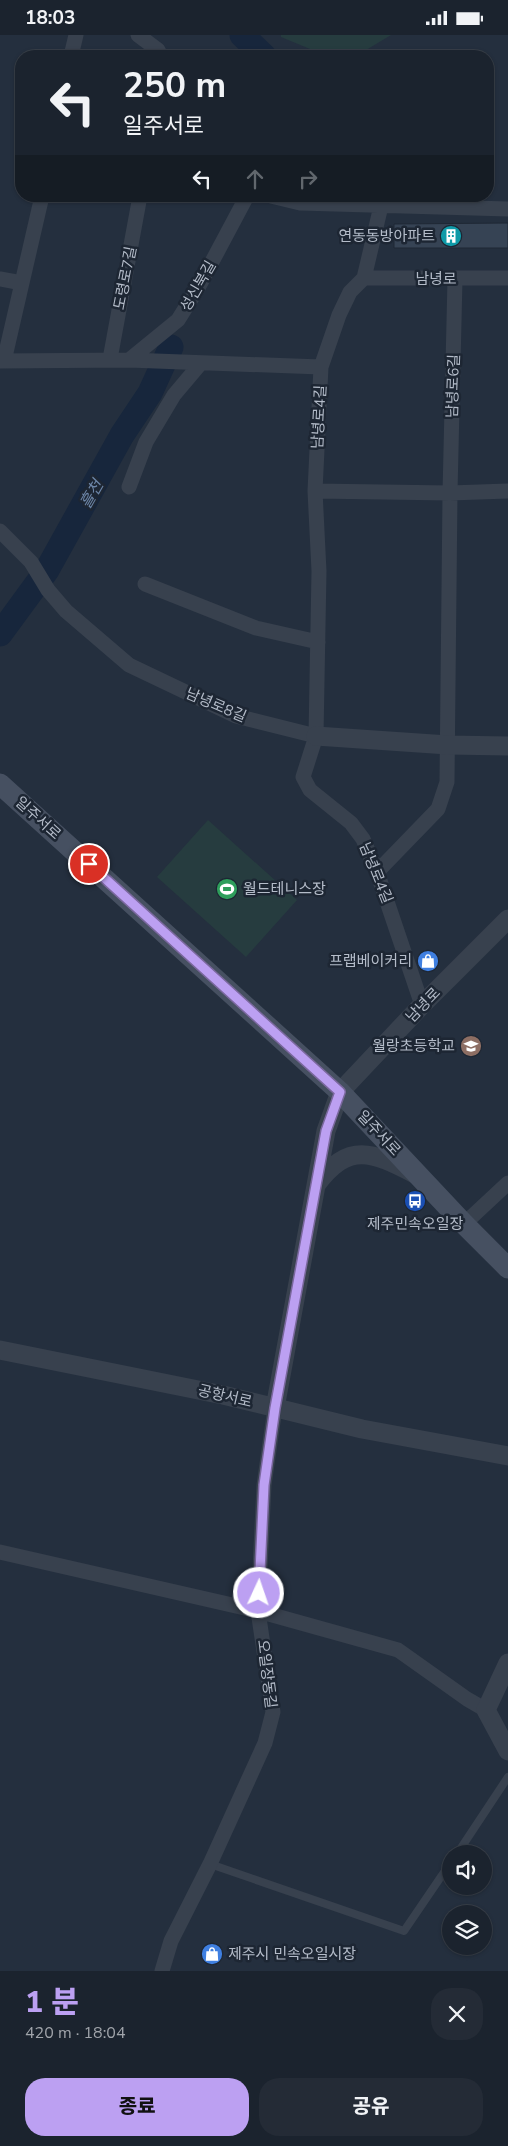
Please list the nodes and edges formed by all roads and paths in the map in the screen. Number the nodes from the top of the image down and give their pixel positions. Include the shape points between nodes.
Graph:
1 (76, 35) edge
2 (138, 35) edge
3 (72, 50) edge
4 (158, 50) edge
5 (41, 202) edge
6 (139, 202) edge
7 (244, 202) edge
8 (296, 202) edge
9 (381, 206) junction
10 (508, 209) edge
11 (364, 278) junction
12 (508, 278) edge
13 (0, 279) edge
14 (455, 279) junction
15 (22, 283) junction
16 (110, 359) junction
17 (130, 360) junction
18 (2, 361) edge
19 (201, 363) junction
20 (321, 367) junction
21 (129, 487) dead end
22 (316, 491) junction
23 (508, 491) edge
24 (450, 493) junction
25 (0, 531) edge
26 (145, 584) dead end
27 (318, 642) junction
28 (316, 736) junction
29 (448, 745) junction
30 (508, 746) edge
31 (0, 784) edge
32 (378, 872) junction
33 (508, 919) edge
34 (422, 1005) junction
35 (340, 1092) junction
36 (420, 1176) junction
37 (508, 1183) edge
38 (316, 1186) junction
39 (464, 1224) junction
40 (508, 1268) edge
41 (0, 1350) edge
42 (275, 1408) junction
43 (508, 1456) edge
44 (0, 1552) edge
45 (258, 1611) junction
46 (508, 1663) edge
47 (486, 1710) junction
48 (508, 1751) edge
49 (508, 1777) edge
50 (462, 1845) edge
51 (210, 1864) junction
52 (442, 1875) edge
53 (162, 1971) edge

1 - 3 street
2 - 4 street
5 - 15 street
6 - 16 street, 도령로7길
7 - 17 street, 성신북길 via 178,320
8 - 9 street
9 - 10 street
9 - 11 street, 남녕로4길
11 - 14 street, 남녕로
11 - 20 street, 남녕로4길 via 350,292
12 - 14 street, 남녕로
13 - 15 street
14 - 24 street, 남녕로6길
15 - 18 street
16 - 17 street
16 - 18 street
17 - 19 street
19 - 20 street
19 - 21 street via 174,395 146,441
20 - 22 street, 남녕로4길
22 - 24 street
22 - 27 street, 남녕로4길
23 - 24 street
24 - 29 street, 남녕로6길
25 - 28 street, 남녕로8길 via 31,562 66,611 129,665 236,716
26 - 27 street via 256,627
27 - 28 street, 남녕로4길
28 - 29 street, 남녕로8길
28 - 32 street, 남녕로4길 via 303,777 310,790 351,823 363,839
29 - 30 street, 남녕로8길
29 - 32 street via 447,782 438,809
31 - 35 main road, 일주서로
32 - 34 street, 남녕로4길
33 - 34 street, 남녕로
34 - 35 street, 남녕로
35 - 36 main road, 일주서로
35 - 38 street, 오일장동길 via 326,1131
36 - 38 street via 382,1159 358,1153 332,1167
36 - 39 main road, 일주서로
37 - 39 street
38 - 42 street, 오일장동길
39 - 40 main road, 일주서로
41 - 42 street, 공항서로
42 - 43 street, 공항서로 via 362,1429
42 - 45 street, 오일장동길 via 264,1485
44 - 45 street
45 - 47 street via 398,1650
45 - 51 street, 오일장동길 via 273,1712 265,1743
46 - 47 street
47 - 48 street
49 - 50 lane
51 - 52 lane via 404,1931
51 - 53 street, 오일장동길 via 171,1941

